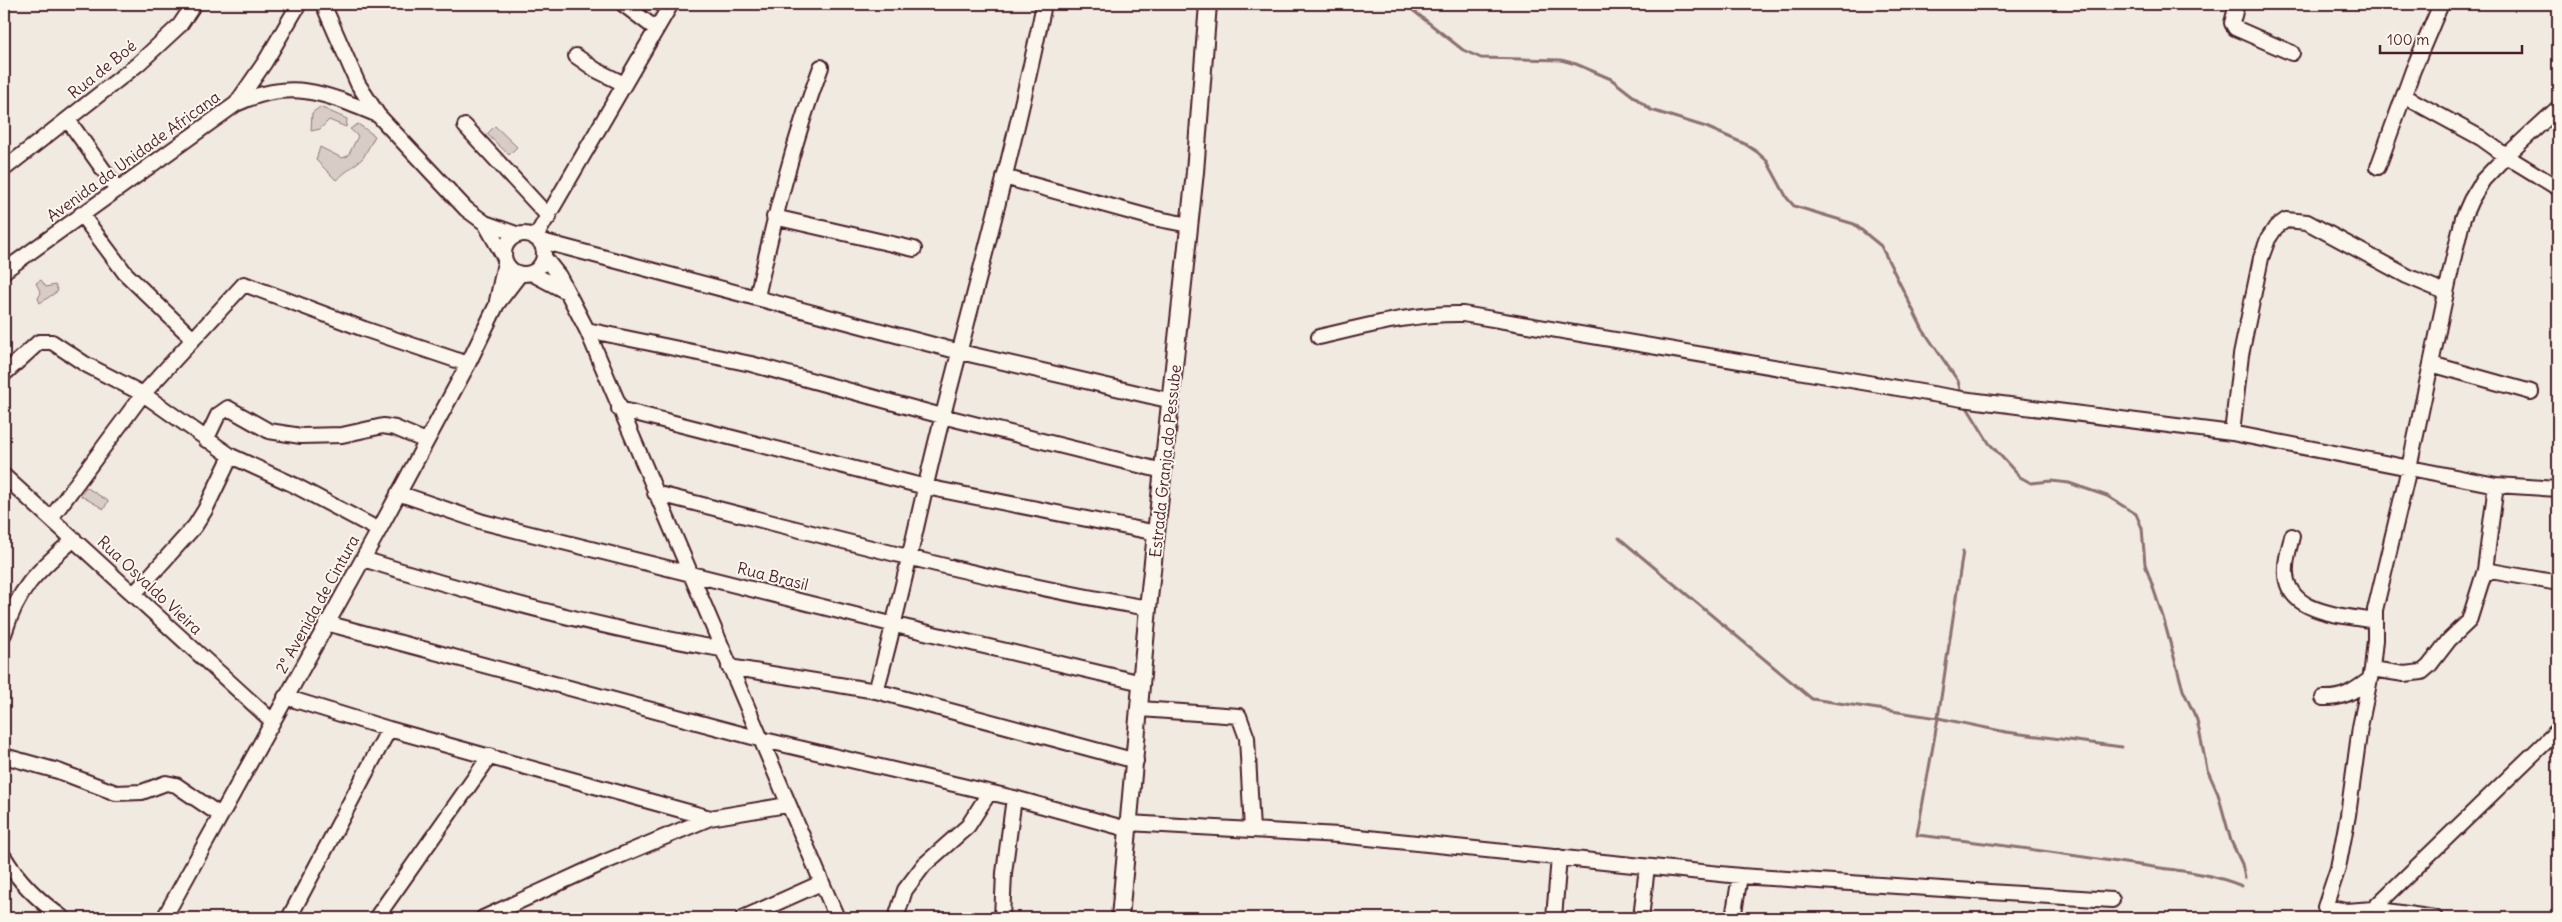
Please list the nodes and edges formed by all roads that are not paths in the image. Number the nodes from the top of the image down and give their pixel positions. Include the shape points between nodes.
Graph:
1 (194, 4) edge
2 (299, 4) edge
3 (323, 4) edge
4 (624, 4) edge
5 (671, 4) edge
6 (1044, 4) edge
7 (1208, 4) edge
8 (2237, 4) edge
9 (2441, 4) edge
10 (656, 29) junction
11 (2292, 52) dead end
12 (576, 56) dead end
13 (820, 66) dead end
14 (624, 84) junction
15 (2404, 96) junction
16 (236, 104) junction
17 (2558, 108) edge
18 (378, 115) junction
19 (68, 120) junction
20 (465, 126) dead end
21 (2506, 156) junction
22 (2378, 167) dead end
23 (4, 169) edge
24 (1004, 177) junction
25 (2558, 188) edge
26 (117, 189) junction
27 (81, 214) junction
28 (549, 217) junction
29 (774, 217) junction
30 (484, 223) junction
31 (1189, 225) junction
32 (519, 235) junction
33 (537, 239) junction
34 (914, 249) dead end
35 (578, 251) junction
36 (544, 255) junction
37 (504, 259) junction
38 (4, 271) edge
39 (526, 274) junction
40 (567, 292) junction
41 (2445, 292) junction
42 (757, 297) junction
43 (497, 304) junction
44 (587, 330) junction
45 (1319, 337) dead end
46 (192, 338) junction
47 (960, 352) junction
48 (468, 364) junction
49 (2431, 364) junction
50 (4, 373) edge
51 (2531, 392) dead end
52 (143, 394) junction
53 (1172, 401) junction
54 (619, 409) junction
55 (942, 416) junction
56 (2232, 433) junction
57 (206, 440) junction
58 (426, 441) junction
59 (230, 456) junction
60 (2409, 468) junction
61 (1163, 471) junction
62 (4, 476) edge
63 (2496, 485) junction
64 (926, 487) junction
65 (2558, 490) edge
66 (398, 493) junction
67 (655, 493) junction
68 (51, 518) junction
69 (379, 530) junction
70 (1156, 533) junction
71 (2292, 536) dead end
72 (74, 538) junction
73 (909, 557) junction
74 (362, 559) junction
75 (2485, 570) junction
76 (688, 572) junction
77 (2558, 584) edge
78 (133, 595) junction
79 (1148, 608) junction
80 (2375, 622) junction
81 (326, 623) junction
82 (895, 625) junction
83 (4, 634) edge
84 (721, 649) junction
85 (729, 667) junction
86 (2371, 675) junction
87 (1142, 683) junction
88 (876, 691) junction
89 (285, 697) junction
90 (2323, 698) dead end
91 (1140, 709) junction
92 (272, 721) junction
93 (389, 729) junction
94 (2558, 730) edge
95 (760, 739) junction
96 (4, 756) edge
97 (490, 756) junction
98 (1136, 761) junction
99 (990, 793) junction
100 (1014, 798) junction
101 (787, 805) junction
102 (220, 815) junction
103 (710, 818) junction
104 (1128, 826) junction
105 (1252, 830) junction
106 (4, 857) edge
107 (1559, 857) junction
108 (1647, 867) junction
109 (1740, 876) junction
110 (821, 883) junction
111 (2112, 900) dead end
112 (2373, 909) junction
113 (63, 918) edge
114 (164, 918) edge
115 (289, 918) edge
116 (376, 918) edge
117 (483, 918) edge
118 (743, 918) edge
119 (837, 918) edge
120 (896, 918) edge
121 (1002, 918) edge
122 (1120, 918) edge
123 (1554, 918) edge
124 (1641, 918) edge
125 (1733, 918) edge
126 (2435, 918) edge

1 - 19 street, Rua de Boé via 180,25 138,64
2 - 16 street, Avenida da Unidade Africana
3 - 18 street via 358,84
4 - 10 street
5 - 10 street
6 - 24 street
7 - 31 main road, Estrada Granja do Pessube
8 - 11 street via 2232,23 2234,28
9 - 15 street
10 - 14 street
12 - 14 street
13 - 29 street via 799,124
14 - 28 street
15 - 21 street via 2472,133
15 - 22 street
16 - 18 street via 274,91 309,90
16 - 26 street, Avenida da Unidade Africana
17 - 21 street
18 - 30 street via 466,209
19 - 23 street
19 - 26 street, Rua de Boé
20 - 28 street
21 - 25 street
21 - 41 street via 2483,180 2471,200 2463,218
24 - 31 street
24 - 47 street
26 - 27 street, Avenida da Unidade Africana
27 - 38 street, Avenida da Unidade Africana
27 - 46 street via 125,273
28 - 33 street
29 - 34 street
29 - 42 street
30 - 32 street
30 - 37 street
31 - 53 main road, Estrada Granja do Pessube
32 - 33 street via 527,234
32 - 37 street via 509,240
33 - 35 street
33 - 36 street
35 - 36 street
35 - 42 street
36 - 39 street via 541,265
36 - 40 street
37 - 39 street via 511,270
37 - 43 street
39 - 40 street
39 - 43 street
40 - 44 street
41 - 49 street
41 - 56 street via 2407,276 2307,222 2286,220 2276,227 2260,258 2241,355
42 - 47 street
43 - 48 street, 2° Avenida de Cintura
44 - 54 street
44 - 55 street via 751,364
45 - 56 street via 1398,318 1464,314 1962,399
46 - 48 street via 244,284
46 - 52 street
47 - 53 street
47 - 55 street
48 - 58 street, 2° Avenida de Cintura
49 - 51 street
49 - 60 street
50 - 52 street via 39,342 46,340
52 - 57 street
52 - 68 street
53 - 61 main road, Estrada Granja do Pessube
54 - 64 street
54 - 67 street
55 - 61 street
55 - 64 street
56 - 60 street
57 - 58 street via 221,411 230,408 269,431 301,436 342,434 383,426
57 - 59 street
58 - 66 street, 2° Avenida de Cintura
59 - 69 street via 294,484
59 - 78 street via 195,526
60 - 63 street
60 - 80 street
61 - 70 main road, Estrada Granja do Pessube
62 - 68 street, Rua Osvaldo Vieira
63 - 65 street
63 - 75 street
64 - 70 street
64 - 73 street
66 - 69 street, 2° Avenida de Cintura
66 - 76 street, Rua Brasil via 483,522
67 - 73 street
67 - 76 street
68 - 72 street, Rua Osvaldo Vieira
69 - 74 street, 2° Avenida de Cintura
70 - 79 main road, Estrada Granja do Pessube
71 - 80 street via 2286,567 2293,597 2302,604 2326,612
72 - 78 street, Rua Osvaldo Vieira
72 - 83 street via 27,583 16,601
73 - 79 street via 1080,597
73 - 82 street
74 - 81 street, 2° Avenida de Cintura
74 - 84 street via 473,594 666,640
75 - 77 street
75 - 86 street via 2469,621 2448,640 2429,666 2414,674
76 - 82 street, Rua Brasil
76 - 84 street
78 - 92 street, Rua Osvaldo Vieira
79 - 87 main road, Estrada Granja do Pessube
80 - 86 street
81 - 89 street, 2° Avenida de Cintura
81 - 95 street
82 - 87 street, Rua Brasil
82 - 88 street
84 - 85 street
85 - 88 street
85 - 95 street
86 - 90 street via 2349,695
86 - 112 street via 2338,868 2324,905 2326,909 2336,910
87 - 91 main road, Estrada Granja do Pessube
88 - 98 street
89 - 92 street, 2° Avenida de Cintura
89 - 93 street
91 - 98 main road, Estrada Granja do Pessube
91 - 105 street via 1239,716 1247,738
92 - 102 street, 2° Avenida de Cintura
93 - 97 street
93 - 115 street
94 - 112 street
95 - 99 street
95 - 101 street
96 - 102 street via 58,771 116,794 142,792 166,783 176,785
97 - 103 street
97 - 116 street
98 - 104 main road, Estrada Granja do Pessube
99 - 100 street
99 - 120 street via 968,826 924,865 905,890
100 - 104 street
100 - 121 street
101 - 103 street
101 - 110 street
102 - 114 street, 2° Avenida de Cintura
103 - 117 street
104 - 105 street
104 - 122 main road, Estrada Granja do Pessube
105 - 107 street via 1339,834
106 - 113 street via 24,886
107 - 108 street
107 - 123 street
108 - 109 street
108 - 124 street
109 - 111 street
109 - 125 street
110 - 118 street
110 - 119 street
112 - 126 street

